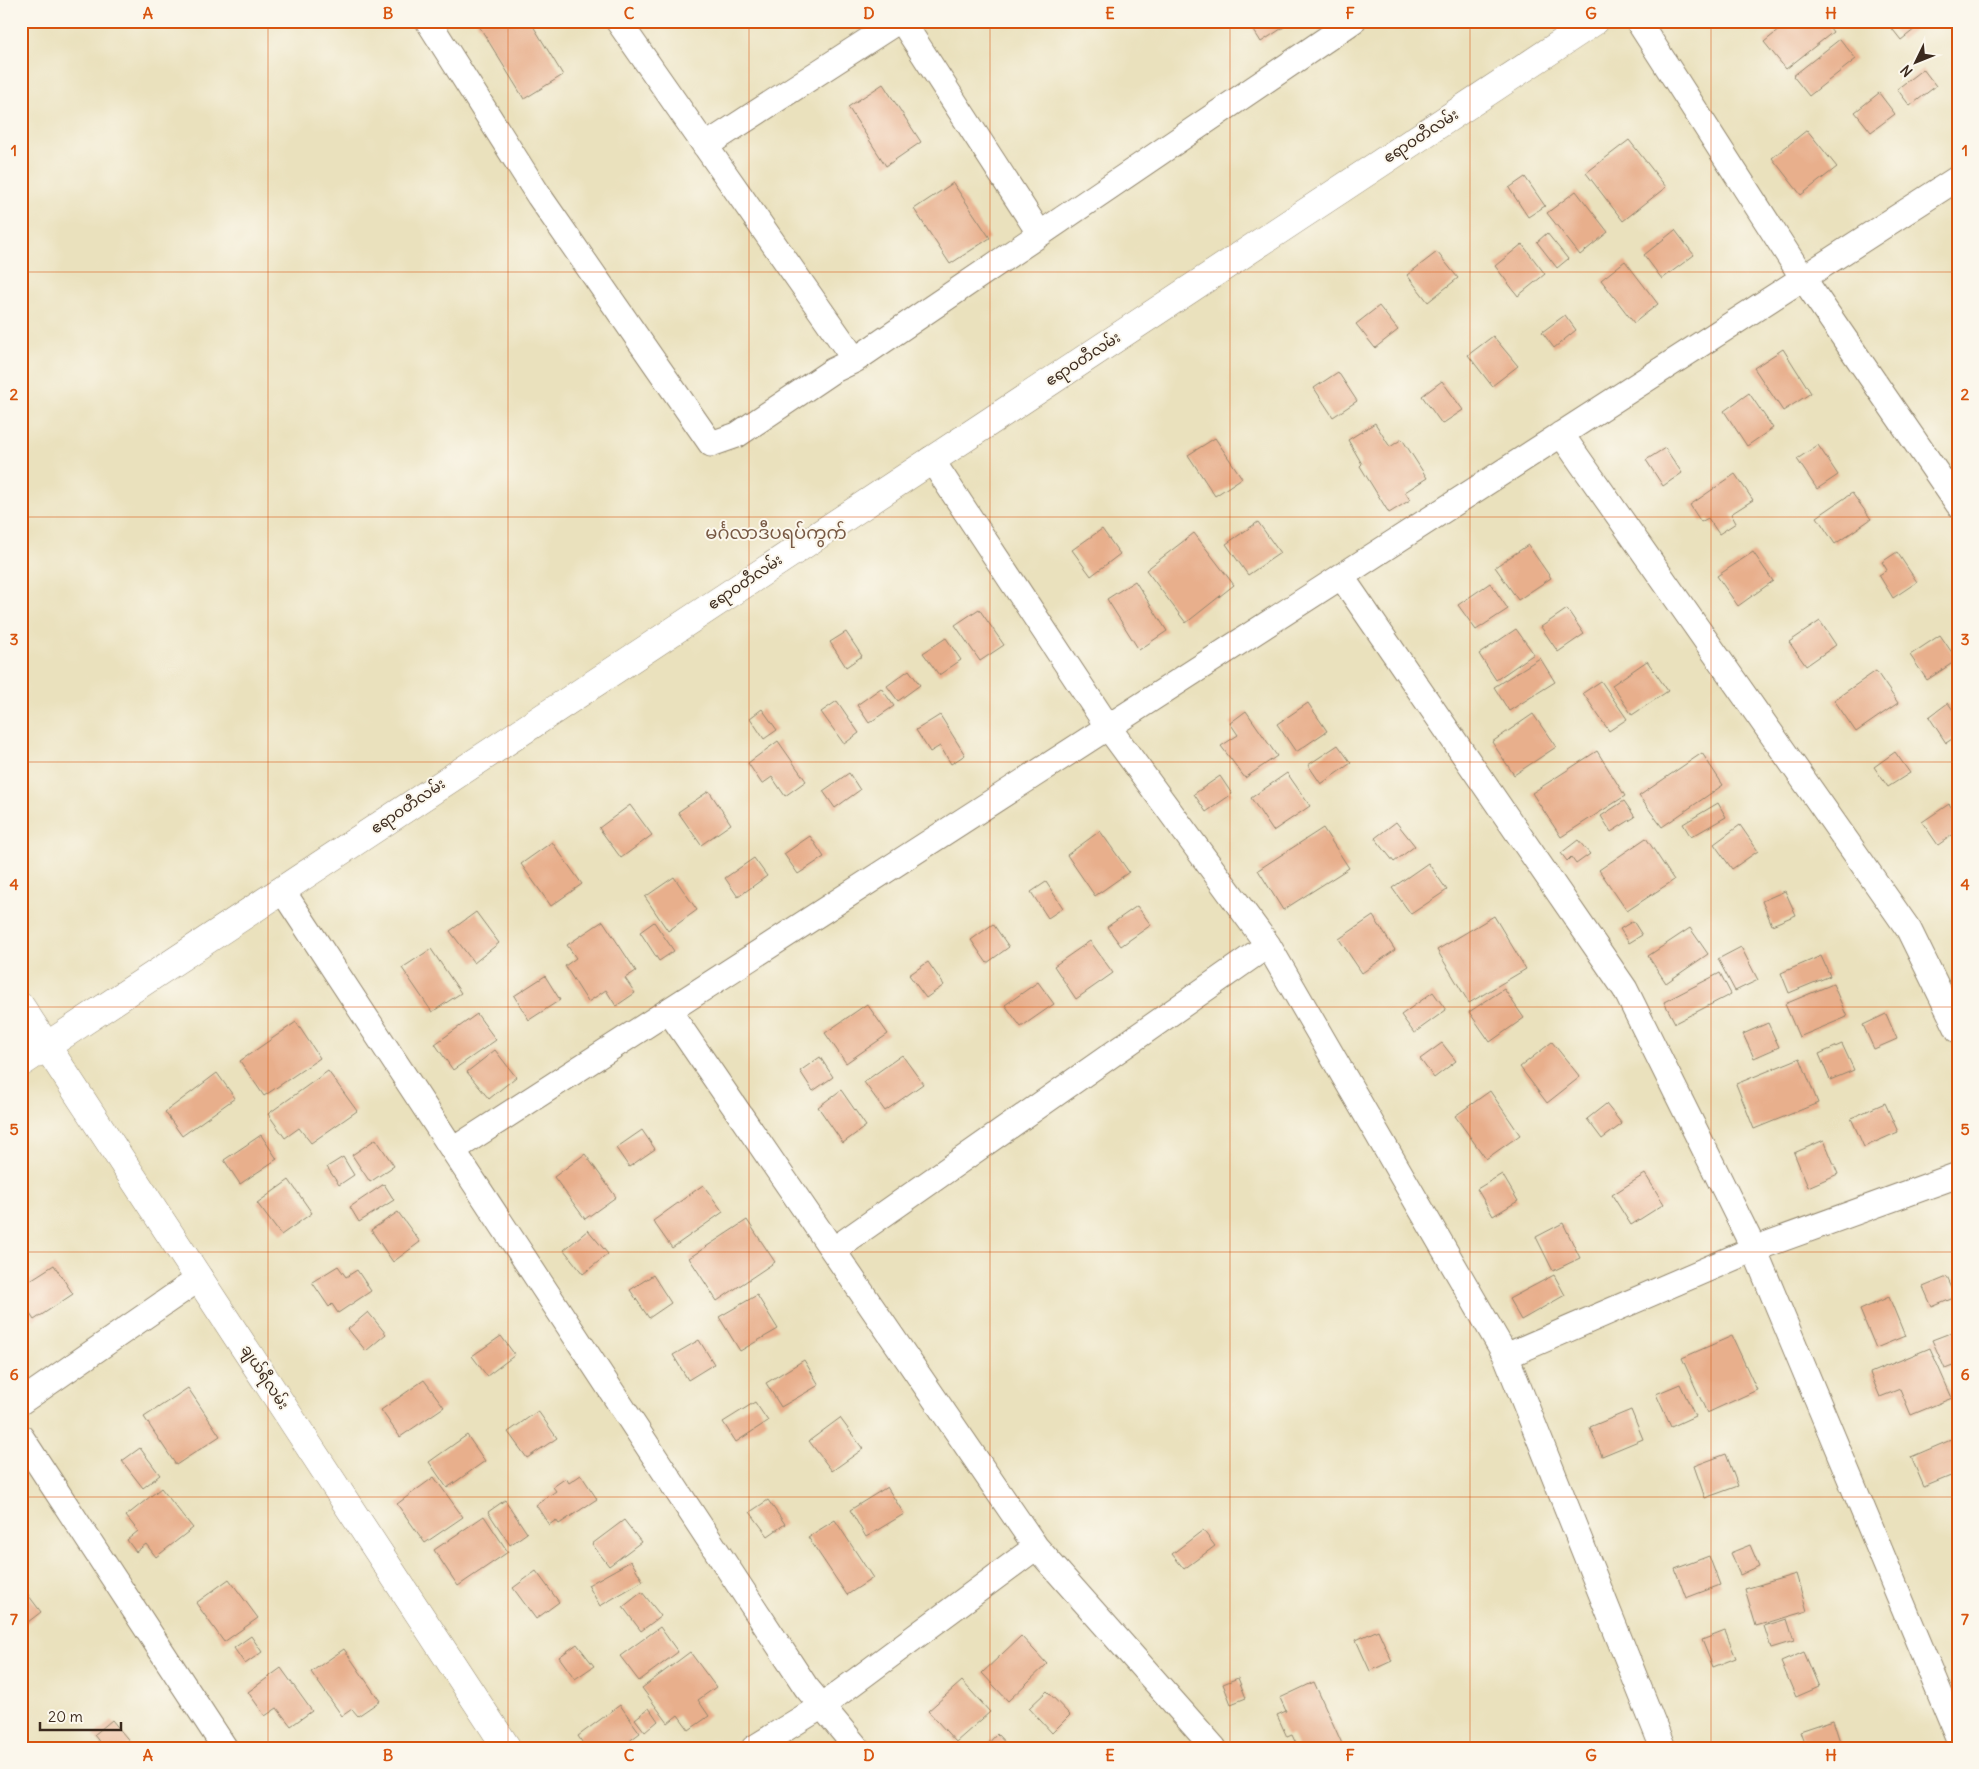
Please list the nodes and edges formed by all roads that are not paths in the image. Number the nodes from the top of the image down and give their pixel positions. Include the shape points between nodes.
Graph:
1 (428, 21) edge
2 (618, 21) edge
3 (898, 21) edge
4 (902, 21) edge
5 (1353, 21) edge
6 (1596, 21) edge
7 (1638, 21) edge
8 (706, 146) junction
9 (1958, 178) edge
10 (1040, 234) junction
11 (1803, 278) junction
12 (855, 360) junction
13 (1561, 434) junction
14 (931, 459) junction
15 (1958, 504) edge
16 (1342, 576) junction
17 (1108, 727) junction
18 (282, 890) junction
19 (1268, 944) junction
20 (21, 1007) edge
21 (669, 1011) junction
22 (1958, 1030) edge
23 (47, 1046) junction
24 (21, 1063) edge
25 (453, 1150) junction
26 (1958, 1175) edge
27 (1754, 1249) junction
28 (833, 1250) junction
29 (200, 1278) junction
30 (1506, 1356) junction
31 (21, 1402) edge
32 (21, 1437) edge
33 (1036, 1547) junction
34 (822, 1706) junction
35 (1958, 1737) edge
36 (225, 1748) edge
37 (508, 1748) edge
38 (754, 1748) edge
39 (857, 1748) edge
40 (1214, 1748) edge
41 (1663, 1748) edge

1 - 12 street via 539,196 711,444 737,435 832,371
2 - 8 street
3 - 8 street
4 - 10 street
5 - 10 street
6 - 14 street, ဧရာဝတီလမ်း
7 - 11 street
8 - 12 street
9 - 11 street
10 - 12 street
11 - 13 street
11 - 15 street
13 - 16 street
13 - 22 street via 1909,930
14 - 17 street
14 - 18 street, ဧရာဝတီလမ်း
16 - 17 street
16 - 27 street via 1626,989
17 - 19 street
17 - 21 street
18 - 23 street, ဧရာဝတီလမ်း
18 - 25 street
19 - 28 street
19 - 30 street
20 - 23 street, ချယ်ရီလမ်း
21 - 25 street
21 - 28 street
23 - 24 street, ဧရာဝတီလမ်း
23 - 29 street, ချယ်ရီလမ်း
25 - 34 street via 801,1679
26 - 27 street
27 - 30 street
27 - 35 street
28 - 33 street
29 - 31 street
29 - 37 street, ချယ်ရီလမ်း
30 - 41 street
32 - 36 street
33 - 34 street
33 - 40 street
34 - 38 street
34 - 39 street

